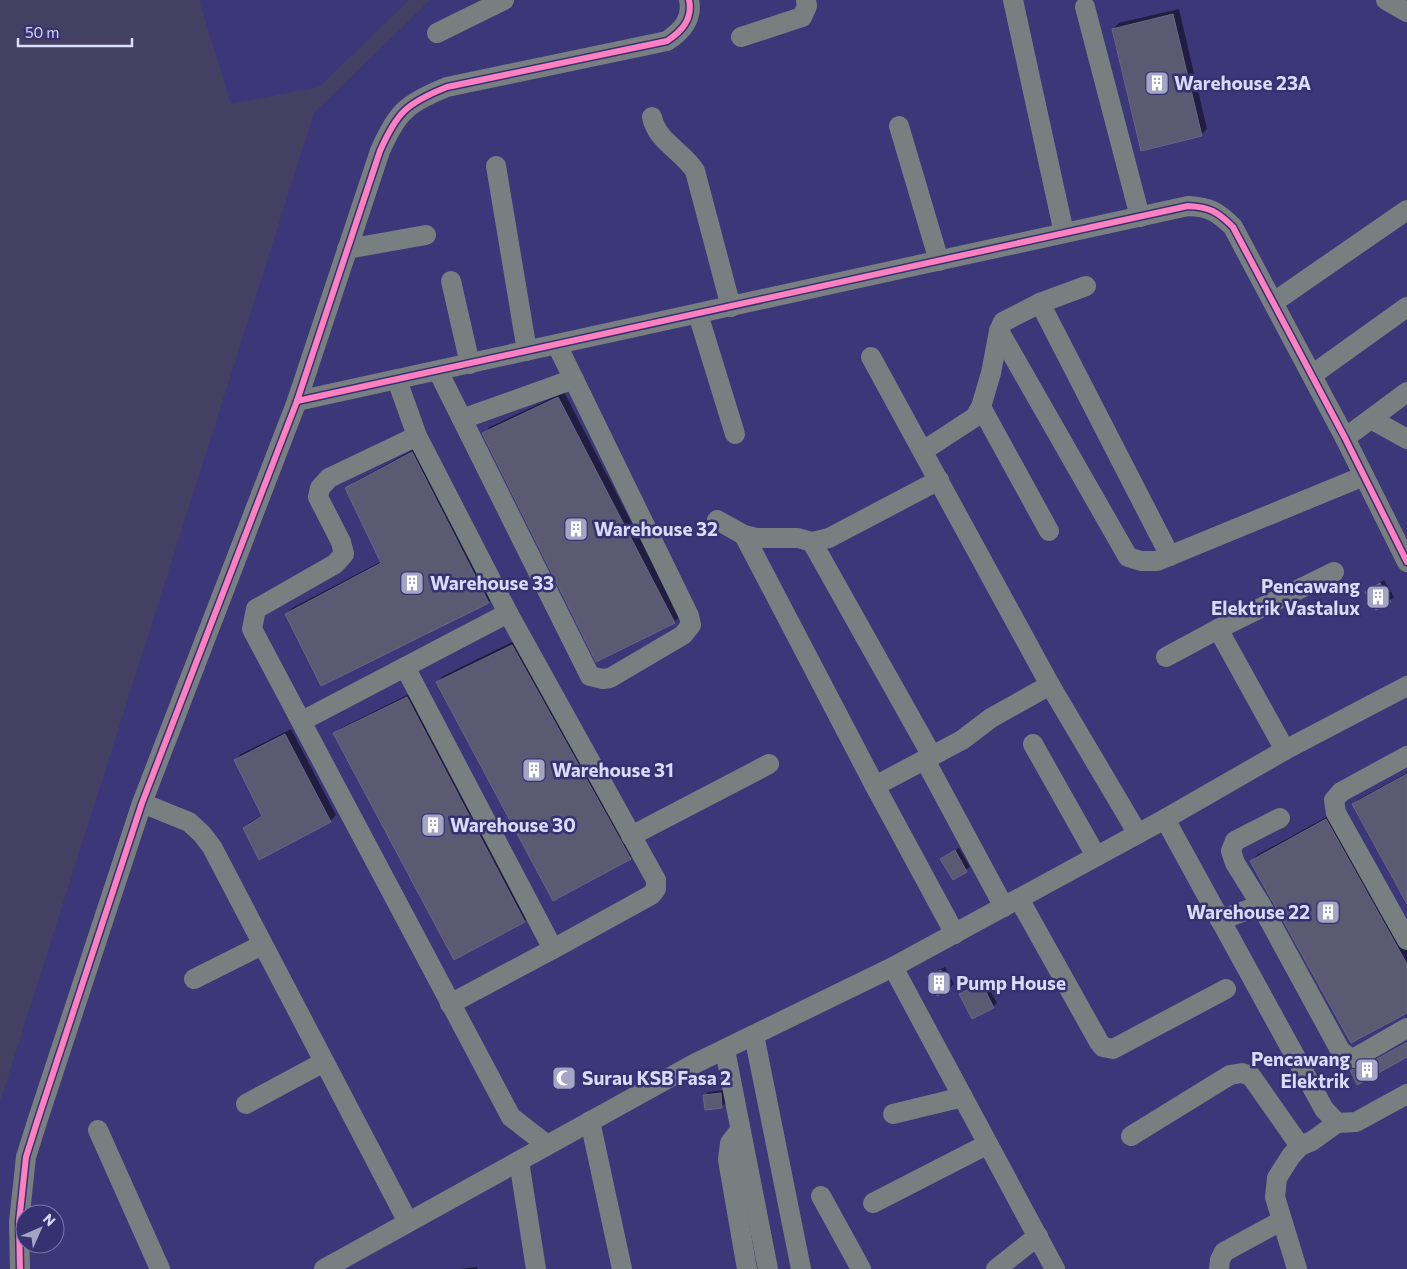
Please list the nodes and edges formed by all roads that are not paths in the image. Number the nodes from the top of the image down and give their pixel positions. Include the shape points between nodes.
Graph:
1 (504, 0) edge
2 (689, 0) edge
3 (806, 0) edge
4 (1013, 0) edge
5 (1386, 0) edge
6 (1085, 8) dead end
7 (1407, 12) edge
8 (437, 33) dead end
9 (741, 37) dead end
10 (652, 117) dead end
11 (899, 126) dead end
12 (496, 166) dead end
13 (1407, 210) edge
14 (1140, 216) junction
15 (1064, 233) junction
16 (426, 235) dead end
17 (347, 249) junction
18 (939, 261) junction
19 (451, 281) dead end
20 (1086, 286) dead end
21 (1274, 302) junction
22 (1040, 303) junction
23 (731, 307) junction
24 (1407, 307) edge
25 (698, 314) junction
26 (999, 331) junction
27 (557, 345) junction
28 (527, 351) junction
29 (871, 356) dead end
30 (470, 364) junction
31 (438, 371) junction
32 (1312, 375) junction
33 (574, 379) junction
34 (396, 380) junction
35 (1407, 392) edge
36 (297, 401) junction
37 (981, 407) junction
38 (1371, 419) junction
39 (462, 420) junction
40 (735, 434) dead end
41 (417, 436) junction
42 (1345, 438) junction
43 (1407, 439) edge
44 (923, 451) junction
45 (1364, 476) junction
46 (939, 480) junction
47 (717, 520) dead end
48 (1049, 531) dead end
49 (744, 534) junction
50 (812, 542) junction
51 (1170, 556) junction
52 (1407, 562) edge
53 (1334, 572) dead end
54 (508, 613) junction
55 (1218, 629) junction
56 (1166, 657) dead end
57 (405, 667) junction
58 (1050, 685) junction
59 (1407, 686) edge
60 (302, 721) junction
61 (1033, 744) dead end
62 (1285, 750) junction
63 (1407, 756) edge
64 (928, 758) junction
65 (769, 764) dead end
66 (875, 786) junction
67 (142, 803) junction
68 (1280, 818) dead end
69 (1165, 819) junction
70 (1138, 834) junction
71 (632, 836) junction
72 (1096, 856) junction
73 (1011, 903) junction
74 (1261, 905) junction
75 (1220, 920) junction
76 (955, 934) junction
77 (1407, 940) edge
78 (262, 945) junction
79 (553, 949) junction
80 (893, 967) junction
81 (194, 979) dead end
82 (1226, 989) dead end
83 (450, 1004) junction
84 (1407, 1028) edge
85 (754, 1035) junction
86 (724, 1050) junction
87 (324, 1062) junction
88 (1407, 1094) edge
89 (963, 1097) junction
90 (246, 1104) dead end
91 (893, 1114) dead end
92 (590, 1121) junction
93 (1337, 1123) junction
94 (98, 1130) dead end
95 (740, 1130) junction
96 (1131, 1136) dead end
97 (988, 1144) junction
98 (547, 1145) junction
99 (1300, 1146) junction
100 (519, 1161) junction
101 (821, 1196) dead end
102 (873, 1203) dead end
103 (1282, 1221) junction
104 (408, 1222) junction
105 (1038, 1236) junction
106 (20, 1269) edge
107 (160, 1269) edge
108 (324, 1269) edge
109 (536, 1269) edge
110 (622, 1269) edge
111 (747, 1269) edge
112 (768, 1269) edge
113 (801, 1269) edge
114 (860, 1269) edge
115 (996, 1269) edge
116 (1055, 1269) edge
117 (1219, 1269) edge
118 (1297, 1269) edge

1 - 8 street
2 - 17 street via 688,20 680,32 667,41 447,88 424,96 404,110 390,127 380,151
3 - 9 street via 802,17
4 - 15 street
5 - 7 street
6 - 14 street
10 - 23 street via 654,126 666,142 695,171
11 - 18 street
12 - 28 street
13 - 21 street
14 - 15 street
14 - 21 street via 1188,206 1204,207 1219,213 1233,227
15 - 18 street
16 - 17 street
17 - 36 street
18 - 23 street
19 - 30 street
20 - 22 street
21 - 32 street
22 - 26 street via 1003,322
22 - 51 street
23 - 25 street
24 - 32 street
25 - 27 street
25 - 40 street
26 - 37 street
26 - 51 street via 1128,557 1157,561
27 - 28 street
27 - 33 street
28 - 30 street
29 - 44 street
30 - 31 street
31 - 34 street
31 - 39 street
32 - 42 street
33 - 39 street
33 - 39 street via 690,616 691,625 683,635 610,678 602,680 590,676
34 - 36 street
34 - 41 street
35 - 38 street
36 - 67 street
37 - 44 street via 975,418
37 - 48 street
38 - 42 street
38 - 43 street
41 - 54 street
41 - 60 street via 329,478 320,488 318,497 344,554 336,564 256,609 252,628
42 - 45 street
44 - 46 street
45 - 51 street
45 - 52 street
46 - 50 street via 830,538
46 - 58 street
47 - 49 street
49 - 50 street via 756,538 798,538
49 - 66 street
50 - 64 street
53 - 55 street
54 - 57 street
54 - 71 street
55 - 56 street
55 - 62 street
57 - 60 street
57 - 79 street
58 - 64 street
58 - 70 street
59 - 62 street
60 - 83 street
61 - 72 street
62 - 69 street
63 - 77 street via 1341,792 1334,800 1336,813
64 - 66 street
64 - 73 street
65 - 71 street
66 - 76 street
67 - 78 street via 189,822 202,834 212,847
67 - 106 street via 26,1157 19,1222
68 - 74 street via 1235,841 1231,851
69 - 70 street
69 - 75 street
70 - 72 street
71 - 79 street via 656,880 656,889 651,895
72 - 73 street
73 - 76 street
73 - 82 street via 1103,1047 1113,1049
74 - 75 street
74 - 84 street via 1340,1050 1348,1057 1355,1058
75 - 93 street via 1324,1109
76 - 80 street
78 - 81 street
78 - 87 street
79 - 83 street
80 - 85 street
80 - 89 street
83 - 98 street via 511,1117
85 - 86 street
85 - 113 street
86 - 92 street
86 - 95 street
87 - 90 street
87 - 104 street
88 - 93 street via 1356,1122
89 - 91 street
89 - 97 street
92 - 98 street
92 - 110 street
93 - 99 street
94 - 107 street
95 - 111 street via 730,1143 728,1160
95 - 112 street
96 - 99 street via 1230,1075 1242,1073 1251,1076
97 - 102 street
97 - 105 street
98 - 100 street
99 - 103 street via 1277,1178 1275,1197
100 - 104 street
100 - 109 street
101 - 114 street
103 - 117 street via 1224,1252
103 - 118 street
104 - 108 street
105 - 115 street
105 - 116 street

